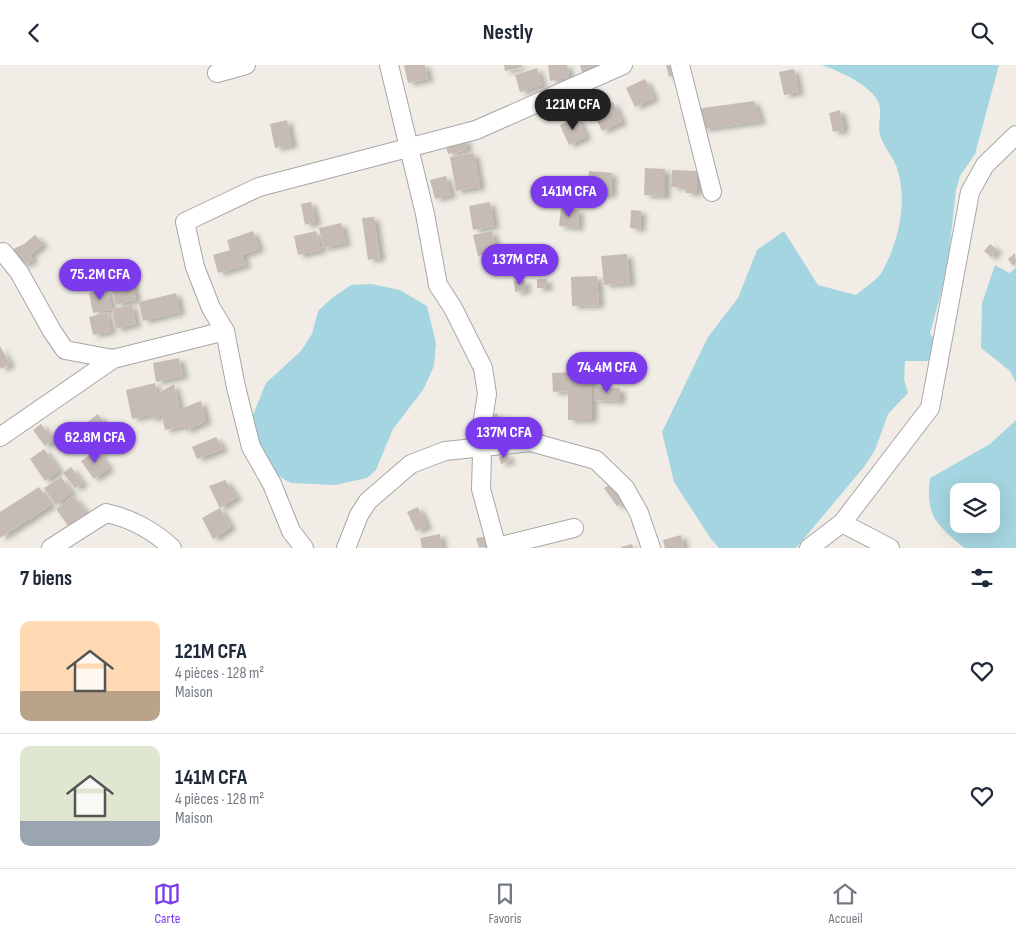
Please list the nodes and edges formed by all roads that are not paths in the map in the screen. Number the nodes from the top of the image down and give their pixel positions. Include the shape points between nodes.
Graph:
1 (246, 65) edge
2 (389, 65) edge
3 (623, 65) edge
4 (680, 65) edge
5 (217, 73) dead end
6 (1016, 135) edge
7 (408, 147) junction
8 (712, 192) dead end
9 (1, 251) edge
10 (225, 331) junction
11 (113, 359) junction
12 (0, 437) edge
13 (482, 446) junction
14 (842, 523) junction
15 (574, 528) dead end
16 (51, 548) edge
17 (172, 548) edge
18 (304, 548) edge
19 (346, 548) edge
20 (497, 548) edge
21 (651, 548) edge
22 (810, 548) edge
23 (890, 548) edge

1 - 5 street
2 - 7 street
3 - 7 street via 476,130
4 - 8 street
6 - 14 street via 985,165 970,192 930,408
7 - 10 street via 259,187 185,222 204,292
7 - 13 street via 438,285 483,368 488,394
9 - 11 street via 19,272 65,350
10 - 11 street
10 - 18 street via 251,447 272,484 291,531
11 - 12 street
13 - 19 street via 445,451 411,464 368,501
13 - 20 street via 481,489
13 - 21 street via 531,442 596,460 624,488 638,513
14 - 22 street
14 - 23 street
15 - 20 street
16 - 17 street via 106,513 124,518 160,537

